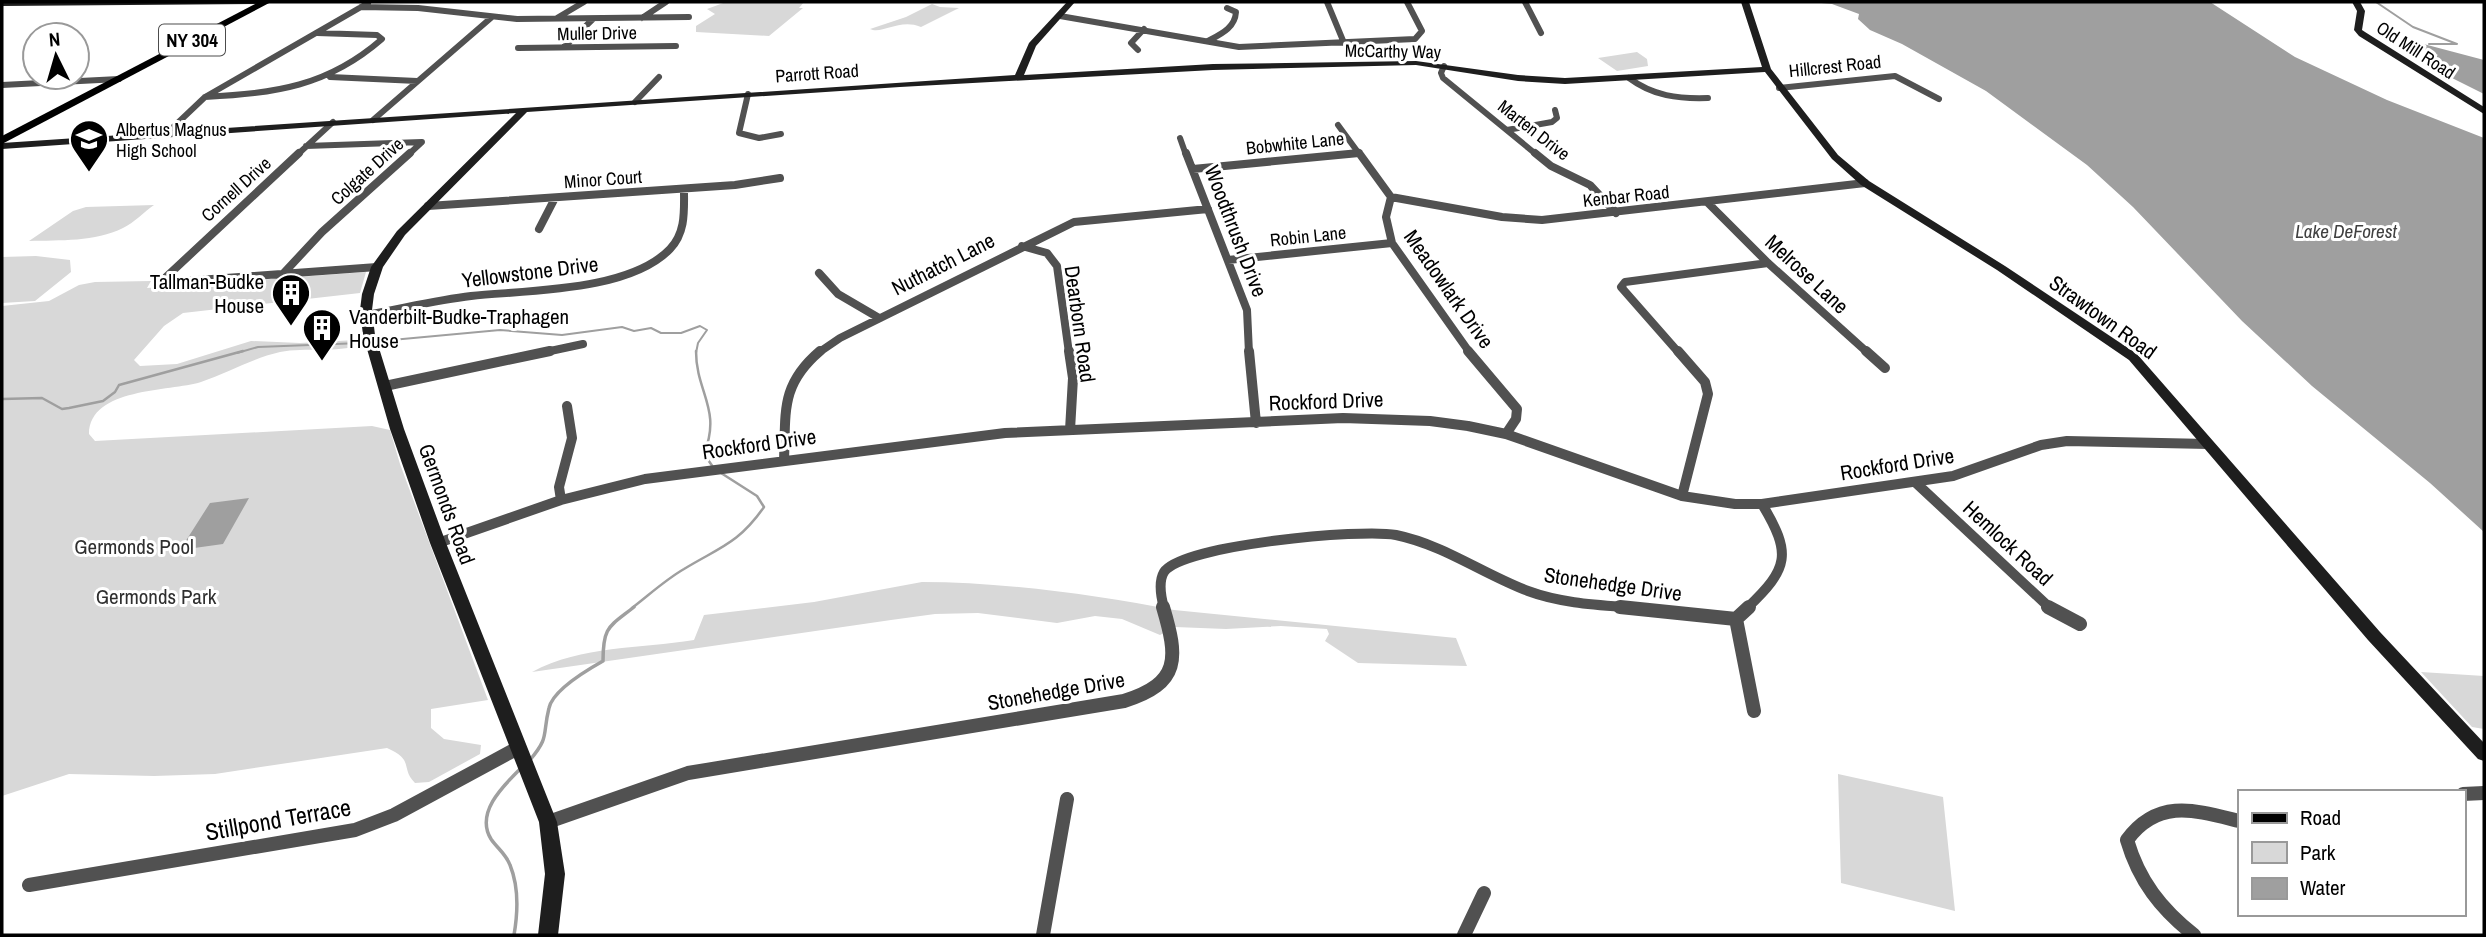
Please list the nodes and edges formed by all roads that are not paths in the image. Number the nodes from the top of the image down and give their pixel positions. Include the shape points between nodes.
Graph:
1 (265, 2) edge
2 (370, 2) edge
3 (584, 2) edge
4 (666, 2) edge
5 (1071, 2) edge
6 (1327, 2) edge
7 (1407, 2) edge
8 (1525, 2) edge
9 (1745, 2) edge
10 (2356, 2) edge
11 (55, 3) edge
12 (112, 3) edge
13 (2, 4) edge
14 (361, 7) junction
15 (1227, 8) dead end
16 (689, 16) dead end
17 (1060, 16) junction
18 (492, 17) junction
19 (642, 18) junction
20 (555, 19) junction
21 (593, 19) junction
22 (1144, 29) junction
23 (317, 33) junction
24 (1541, 33) dead end
25 (1208, 41) junction
26 (1345, 43) junction
27 (676, 46) dead end
28 (564, 47) junction
29 (518, 48) dead end
30 (1138, 50) dead end
31 (1444, 66) junction
32 (1767, 69) junction
33 (649, 76) dead end
34 (330, 77) junction
35 (659, 77) junction
36 (668, 77) dead end
37 (1018, 78) junction
38 (1629, 78) junction
39 (118, 79) junction
40 (417, 81) junction
41 (2, 85) edge
42 (1779, 88) junction
43 (748, 94) junction
44 (205, 97) junction
45 (1708, 98) dead end
46 (1939, 99) dead end
47 (635, 102) junction
48 (524, 110) junction
49 (1555, 110) dead end
50 (2484, 111) edge
51 (487, 112) junction
52 (373, 120) junction
53 (333, 122) junction
54 (1338, 125) dead end
55 (507, 127) junction
56 (1507, 130) junction
57 (166, 134) junction
58 (781, 134) dead end
59 (1180, 138) dead end
60 (2, 143) edge
61 (306, 146) junction
62 (1359, 153) junction
63 (1193, 169) junction
64 (780, 178) dead end
65 (1865, 183) junction
66 (684, 189) junction
67 (1391, 197) junction
68 (555, 198) junction
69 (1708, 203) junction
70 (428, 206) junction
71 (1208, 209) junction
72 (1616, 213) junction
73 (539, 229) dead end
74 (1392, 243) junction
75 (1022, 246) junction
76 (1228, 260) junction
77 (1768, 263) junction
78 (377, 267) junction
79 (818, 273) dead end
80 (282, 276) junction
81 (366, 315) junction
82 (879, 318) junction
83 (583, 344) dead end
84 (1885, 368) dead end
85 (385, 386) junction
86 (567, 406) dead end
87 (1256, 423) junction
88 (1070, 430) junction
89 (1506, 434) junction
90 (2208, 444) junction
91 (784, 460) junction
92 (1915, 482) junction
93 (1682, 496) junction
94 (561, 500) junction
95 (1762, 504) junction
96 (438, 543) junction
97 (1736, 619) junction
98 (2080, 625) dead end
99 (1755, 710) dead end
100 (519, 748) junction
101 (2484, 754) edge
102 (2484, 793) edge
103 (2465, 794) edge
104 (1067, 799) dead end
105 (2238, 821) edge
106 (548, 822) junction
107 (29, 885) dead end
108 (1484, 893) dead end
109 (548, 935) edge
110 (1042, 935) edge
111 (1464, 935) edge
112 (2194, 935) edge

1 - 12 street
1 - 39 main road, NY 304
2 - 14 street
3 - 20 street
4 - 19 street
5 - 17 street
6 - 26 street
7 - 26 street via 1422,26 1421,35
8 - 24 street
9 - 32 street, Strawtown Road
10 - 50 street, Old Mill Road via 2362,34
11 - 12 street
11 - 13 street
14 - 18 street
14 - 23 street
15 - 25 street via 1236,12 1232,26
16 - 19 street
17 - 22 street
17 - 37 street via 1032,45
18 - 20 street
18 - 40 street
19 - 21 street
20 - 21 street
21 - 28 street
22 - 25 street
22 - 30 street via 1130,43
23 - 34 street via 377,35 382,39
23 - 44 street
25 - 26 street via 1253,47
27 - 28 street, Muller Drive
28 - 29 street, Muller Drive
31 - 37 street, McCarthy Way via 1236,66
31 - 38 street, McCarthy Way via 1550,80
31 - 56 street, Marten Drive via 1443,78
32 - 38 street, McCarthy Way
32 - 42 street, Strawtown Road
33 - 35 street
34 - 40 street
34 - 44 street via 277,92
35 - 36 street
35 - 47 street
37 - 43 street, Parrott Road
38 - 45 street via 1660,95
39 - 41 street
39 - 60 main road, NY 304
40 - 52 street
42 - 46 street, Hillcrest Road via 1895,76
42 - 65 street, Strawtown Road via 1835,157
43 - 47 street, Parrott Road
43 - 58 street via 739,133 759,138
44 - 57 street
47 - 48 street, Parrott Road
48 - 51 street
48 - 55 street, Germonds Road
49 - 56 street via 1557,118 1552,122
51 - 52 street
51 - 55 street via 505,117
52 - 53 street
53 - 57 street
53 - 61 street, Cornell Drive
54 - 62 street
55 - 70 street, Germonds Road
56 - 72 street, Marten Drive via 1551,166 1590,186
57 - 60 street
59 - 63 street, Woodthrush Drive
61 - 80 street, Colgate Drive via 422,142 322,232
61 - 80 street, Cornell Drive via 164,280
62 - 63 street, Bobwhite Lane
62 - 67 street
63 - 71 street, Woodthrush Drive
64 - 66 street, Minor Court
65 - 69 street, Kenbar Road
65 - 90 street, Strawtown Road via 2133,357
66 - 68 street, Minor Court
66 - 81 street, Yellowstone Drive via 687,208 676,238 657,259 624,276 588,285 465,297
67 - 72 street, Kenbar Road via 1524,220
67 - 74 street, Meadowlark Drive via 1386,217
68 - 70 street, Minor Court
68 - 73 street
69 - 72 street, Kenbar Road
69 - 77 street, Melrose Lane
70 - 78 street, Germonds Road via 394,241
71 - 75 street, Nuthatch Lane via 1074,222
71 - 76 street, Woodthrush Drive
74 - 76 street, Robin Lane
74 - 89 street, Meadowlark Drive via 1455,335 1517,409
75 - 82 street, Nuthatch Lane
75 - 88 street, Dearborn Road via 1047,253 1057,265 1073,378
76 - 87 street, Woodthrush Drive via 1247,310
77 - 84 street, Melrose Lane
77 - 93 street via 1635,280 1621,287 1705,382 1708,394
78 - 80 street
78 - 81 street, Germonds Road
79 - 82 street via 835,294
81 - 85 street, Germonds Road
82 - 91 street, Nuthatch Lane via 821,349 793,377
83 - 85 street
85 - 96 street, Germonds Road
86 - 94 street via 572,438 559,487
87 - 88 street, Rockford Drive
87 - 89 street, Rockford Drive via 1383,418
88 - 91 street, Rockford Drive via 951,438
89 - 93 street, Rockford Drive
90 - 92 street, Rockford Drive via 2041,444 1953,476
90 - 101 street, Strawtown Road via 2374,636
91 - 94 street, Rockford Drive via 645,479
92 - 95 street, Rockford Drive
92 - 98 street, Hemlock Road via 2049,608
93 - 95 street, Rockford Drive
94 - 96 street, Rockford Drive
95 - 97 street via 1783,545 1782,564 1773,581
96 - 100 street, Germonds Road
97 - 99 street
97 - 106 street, Stonehedge Drive via 1548,597 1413,539 1381,533 1349,532 1203,554 1179,560 1163,573 1158,589 1176,660 1168,677 1151,691 1124,701 697,771
100 - 106 street, Germonds Road
100 - 107 street, Stillpond Terrace via 394,815 355,830
102 - 103 street
104 - 110 street
105 - 112 street via 2203,812 2168,811 2142,821 2127,840 2134,867 2150,895
106 - 109 street, Germonds Road via 555,874
108 - 111 street

